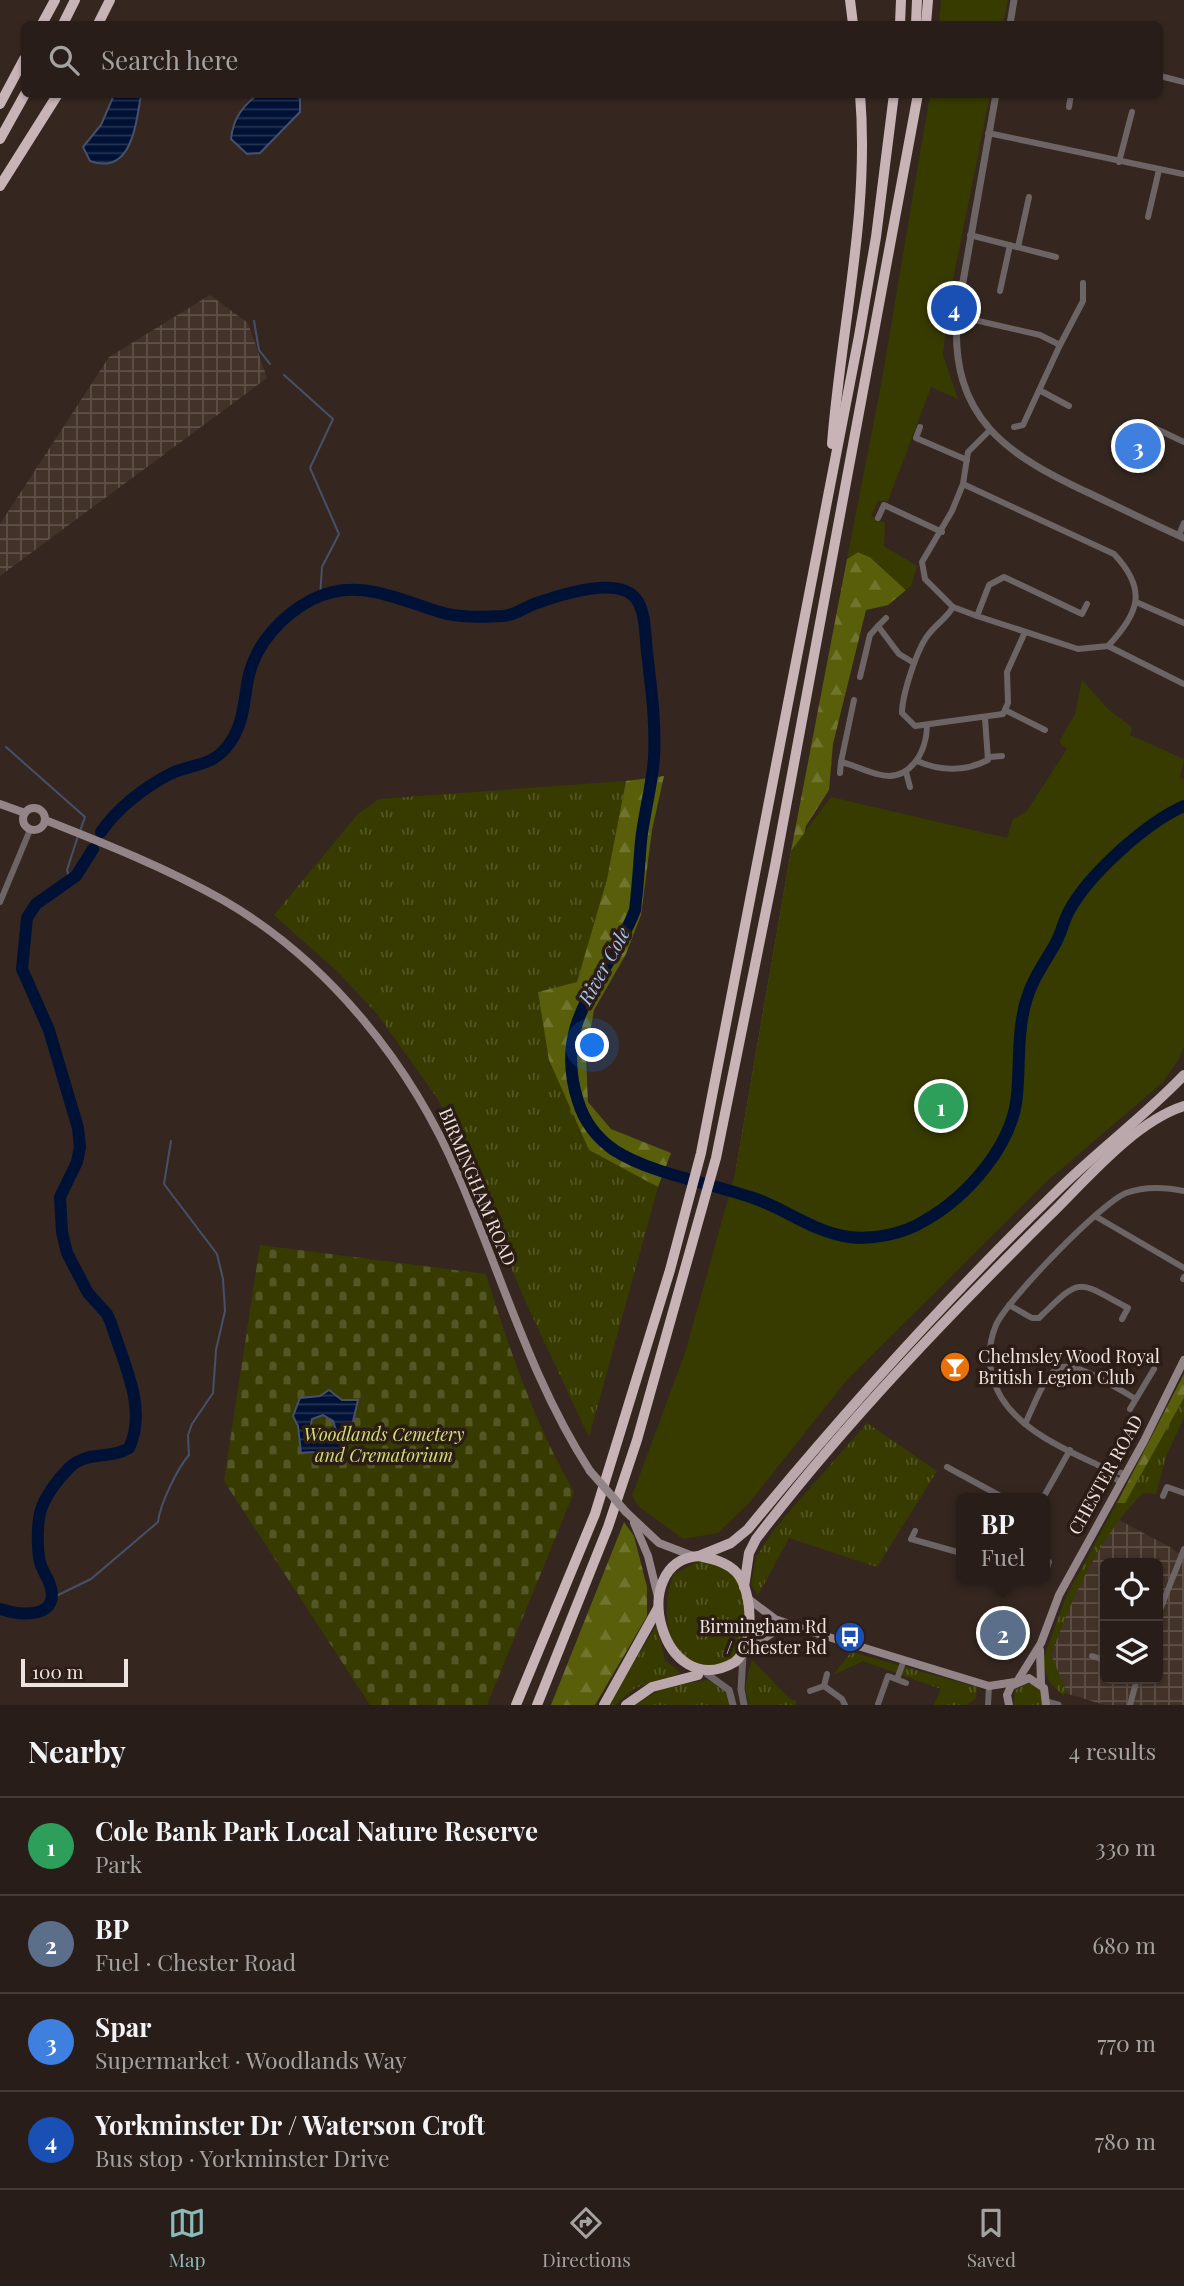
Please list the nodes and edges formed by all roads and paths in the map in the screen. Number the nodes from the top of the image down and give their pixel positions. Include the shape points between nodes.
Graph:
1 (55, 0) edge
2 (75, 0) edge
3 (110, 0) edge
4 (850, 0) edge
5 (901, 0) edge
6 (917, 0) edge
7 (928, 0) edge
8 (1014, 0) edge
9 (44, 21) edge
10 (64, 21) edge
11 (100, 21) edge
12 (853, 21) edge
13 (900, 21) edge
14 (915, 21) edge
15 (926, 21) edge
16 (1010, 21) edge
17 (21, 65) edge
18 (1163, 77) edge
19 (1184, 82) edge
20 (23, 98) edge
21 (56, 98) edge
22 (860, 98) edge
23 (893, 98) edge
24 (910, 98) edge
25 (917, 98) edge
26 (995, 98) edge
27 (1070, 98) edge
28 (0, 104) edge
29 (1069, 107) dead end
30 (1132, 112) dead end
31 (988, 133) junction
32 (0, 139) edge
33 (1119, 162) junction
34 (1159, 170) junction
35 (1183, 174) edge
36 (0, 187) edge
37 (1029, 197) dead end
38 (1148, 218) dead end
39 (895, 228) junction
40 (970, 235) junction
41 (1010, 245) junction
42 (1018, 247) junction
43 (1056, 257) dead end
44 (1083, 282) dead end
45 (1000, 290) dead end
46 (957, 316) junction
47 (1060, 345) junction
48 (1041, 391) junction
49 (1069, 406) dead end
50 (1142, 422) dead end
51 (1014, 426) dead end
52 (920, 427) dead end
53 (990, 430) junction
54 (1184, 442) edge
55 (967, 460) junction
56 (963, 484) junction
57 (828, 492) junction
58 (878, 517) dead end
59 (1184, 523) edge
60 (942, 532) junction
61 (1181, 536) edge
62 (1136, 602) junction
63 (1087, 604) dead end
64 (953, 607) junction
65 (977, 616) junction
66 (886, 618) dead end
67 (1184, 623) edge
68 (878, 626) junction
69 (1025, 632) junction
70 (1108, 646) junction
71 (914, 663) junction
72 (860, 677) dead end
73 (1184, 684) edge
74 (854, 700) dead end
75 (1007, 710) junction
76 (985, 718) junction
77 (927, 725) junction
78 (1045, 730) dead end
79 (1002, 756) dead end
80 (989, 757) junction
81 (917, 761) junction
82 (841, 762) junction
83 (906, 772) junction
84 (839, 773) dead end
85 (910, 787) dead end
86 (0, 804) edge
87 (25, 813) junction
88 (45, 820) junction
89 (30, 830) junction
90 (0, 902) edge
91 (1184, 1075) edge
92 (1184, 1107) edge
93 (1184, 1191) edge
94 (1095, 1216) junction
95 (1184, 1268) edge
96 (1009, 1306) junction
97 (1122, 1319) dead end
98 (1184, 1360) edge
99 (1154, 1369) dead end
100 (1136, 1399) junction
101 (1130, 1409) dead end
102 (1025, 1424) junction
103 (1070, 1450) junction
104 (1097, 1465) junction
105 (947, 1467) dead end
106 (1126, 1475) junction
107 (1121, 1483) junction
108 (995, 1493) edge
109 (1046, 1493) edge
110 (1184, 1493) edge
111 (1163, 1496) dead end
112 (633, 1520) junction
113 (915, 1531) dead end
114 (1184, 1549) edge
115 (956, 1552) edge
116 (696, 1556) junction
117 (1050, 1575) edge
118 (1054, 1576) dead end
119 (745, 1591) junction
120 (659, 1602) junction
121 (1163, 1602) edge
122 (809, 1632) junction
123 (1041, 1643) junction
124 (744, 1653) junction
125 (1092, 1656) dead end
126 (1100, 1658) edge
127 (904, 1660) junction
128 (827, 1674) dead end
129 (703, 1675) junction
130 (897, 1679) junction
131 (1016, 1681) junction
132 (906, 1683) dead end
133 (1041, 1683) junction
134 (1136, 1684) edge
135 (824, 1686) junction
136 (989, 1686) junction
137 (810, 1691) dead end
138 (1046, 1703) edge
139 (878, 1704) edge
140 (1008, 1704) edge
141 (516, 1705) edge
142 (537, 1705) edge
143 (604, 1705) edge
144 (626, 1705) edge
145 (733, 1705) edge
146 (744, 1705) edge
147 (845, 1705) edge
148 (988, 1705) edge
149 (1058, 1705) edge
150 (1130, 1705) edge

1 - 9 highway
2 - 10 highway
3 - 11 highway
4 - 12 highway
5 - 13 highway
6 - 14 highway
7 - 15 highway
8 - 16 street
17 - 28 highway
18 - 19 street
20 - 32 highway
21 - 36 highway
22 - 57 highway via 862,152 854,274
23 - 57 highway via 876,237
24 - 39 highway
25 - 39 highway
26 - 31 street
27 - 29 street
30 - 33 street
31 - 33 street
31 - 40 street
33 - 34 street
34 - 35 street
34 - 38 street
37 - 42 street
39 - 142 highway via 716,1158 637,1440 608,1527
40 - 41 street
40 - 46 street
41 - 42 street
41 - 45 street
42 - 43 street
44 - 47 street via 1083,300
46 - 47 street via 1040,335
46 - 53 street via 962,376 972,403
47 - 48 street
48 - 49 street
48 - 51 street via 1023,425
50 - 54 street
52 - 55 street via 916,438
53 - 55 street via 972,446
53 - 61 street via 1034,466
55 - 56 street
56 - 60 street
56 - 62 street via 1114,554 1128,568
57 - 141 highway via 702,1153 595,1514
58 - 60 street via 884,506
59 - 61 street
60 - 64 street via 922,562 925,579
62 - 67 street
62 - 70 street via 1132,618
63 - 65 street via 1082,614 1004,577 989,585
64 - 65 street
64 - 71 street via 928,635
65 - 69 street
66 - 68 street
68 - 71 street via 899,653
68 - 72 street via 870,635
69 - 70 street via 1078,649
69 - 75 street via 1007,672
70 - 73 street
71 - 77 street via 902,713 915,726
74 - 82 street
75 - 76 street via 998,717
75 - 78 street
76 - 77 street
76 - 80 street
77 - 81 street via 927,740
79 - 80 street
80 - 81 street via 977,765 940,770
81 - 83 street
82 - 83 street via 887,776
82 - 84 street
83 - 85 street
86 - 87 main road
87 - 88 main road via 36,808
87 - 89 main road via 23,822
88 - 89 main road via 40,828
88 - 112 main road, BIRMINGHAM ROAD, bridge via 178,876 251,919 341,997 394,1059 426,1109 459,1177 543,1388 590,1471
89 - 90 street
91 - 116 highway via 1056,1191 956,1291 833,1425 747,1529 731,1543
92 - 119 highway via 1153,1120 1125,1144 919,1350 756,1539
93 - 94 street via 1138,1189 1117,1197
94 - 95 street
94 - 96 street
96 - 97 street via 1039,1318 1070,1287 1082,1286 1128,1308
96 - 102 street via 997,1324 989,1363 1002,1399
98 - 106 main road, CHESTER ROAD
99 - 100 street
100 - 101 street
100 - 102 street via 1076,1367 1062,1366 1052,1373
102 - 103 street
103 - 104 street
103 - 109 street
104 - 106 street
104 - 107 street
105 - 108 street
106 - 107 main road, CHESTER ROAD
107 - 123 main road, CHESTER ROAD via 1059,1595
110 - 111 street via 1167,1487
112 - 116 main road, BIRMINGHAM ROAD via 659,1543
112 - 120 main road, BIRMINGHAM ROAD
113 - 115 street via 911,1539
114 - 121 street
116 - 119 highway via 725,1563
116 - 120 highway via 669,1571
117 - 118 street
119 - 122 main road via 775,1619
119 - 124 highway via 750,1634
120 - 129 highway via 663,1640 669,1652 684,1670
120 - 143 highway via 649,1629
122 - 124 main road via 774,1632
122 - 127 main road
123 - 131 main road, CHESTER ROAD
123 - 133 main road, CHESTER ROAD
124 - 129 highway via 726,1669
124 - 146 street
125 - 126 street
127 - 130 street
127 - 136 main road
128 - 135 street
129 - 144 highway via 652,1688
129 - 145 street via 729,1690
130 - 132 street
130 - 139 street via 888,1676
131 - 133 main road via 1028,1678
131 - 136 main road
131 - 140 main road, CHESTER ROAD via 1007,1695
133 - 138 main road, CHESTER ROAD
134 - 150 street
135 - 137 street
135 - 147 street
136 - 140 main road
136 - 148 street
138 - 149 street

